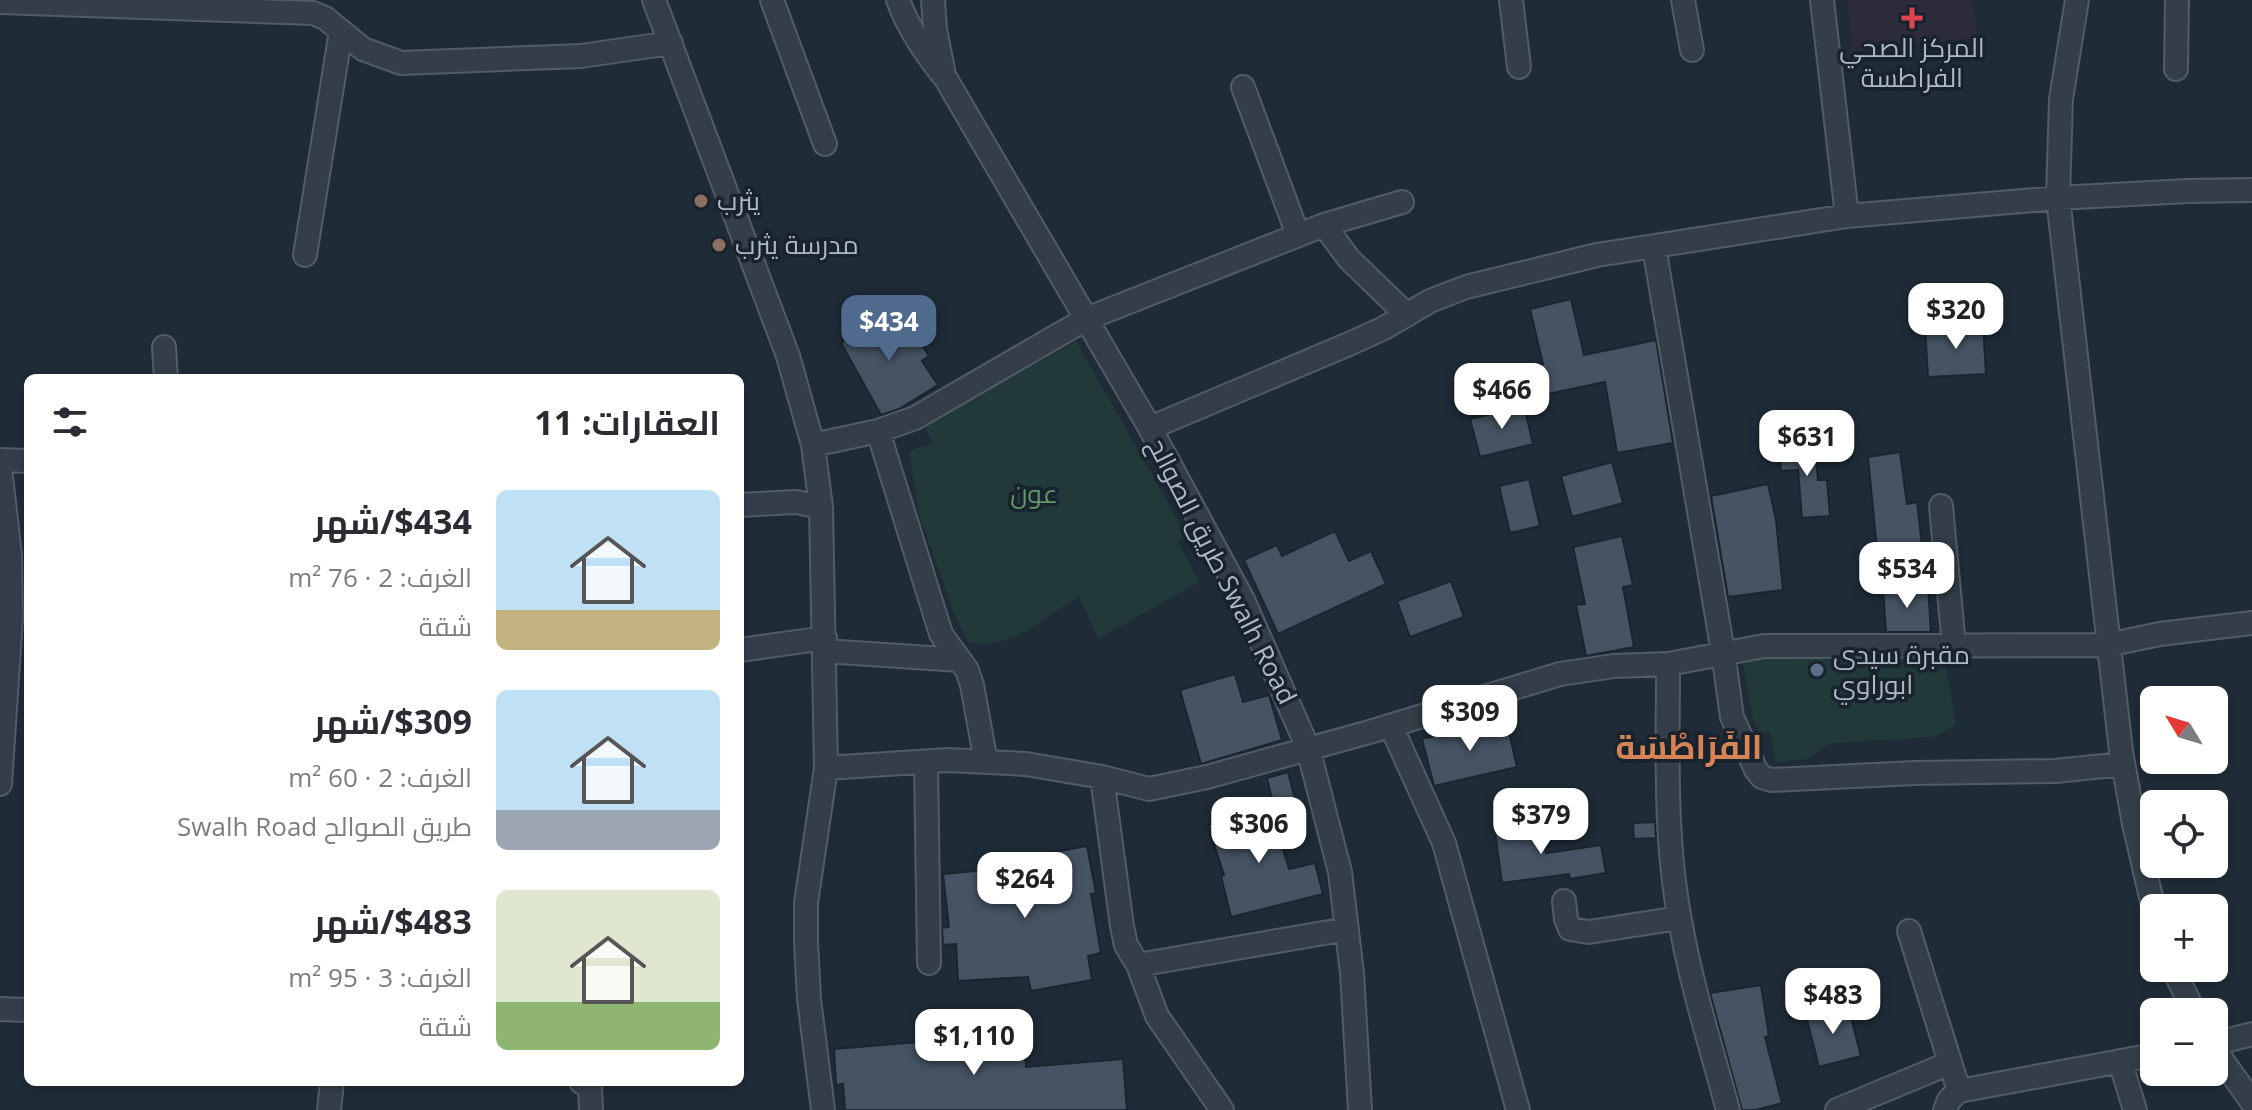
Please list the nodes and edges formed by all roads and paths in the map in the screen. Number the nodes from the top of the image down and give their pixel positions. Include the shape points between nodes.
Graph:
1 (654, 0) edge
2 (772, 0) edge
3 (898, 0) edge
4 (933, 0) edge
5 (1511, 0) edge
6 (1683, 0) edge
7 (1822, 0) edge
8 (2077, 0) edge
9 (2177, 0) edge
10 (0, 2) edge
11 (341, 31) junction
12 (671, 43) junction
13 (1692, 50) dead end
14 (1519, 67) dead end
15 (2176, 69) dead end
16 (946, 79) junction
17 (1243, 87) dead end
18 (825, 144) dead end
19 (2252, 190) edge
20 (2058, 198) junction
21 (1402, 202) dead end
22 (1847, 216) junction
23 (1324, 225) junction
24 (1298, 235) junction
25 (1654, 247) junction
26 (305, 255) dead end
27 (1407, 315) junction
28 (1086, 319) junction
29 (164, 347) dead end
30 (166, 374) edge
31 (1150, 428) junction
32 (878, 431) junction
33 (813, 445) junction
34 (0, 460) edge
35 (24, 461) edge
36 (0, 468) edge
37 (744, 505) edge
38 (1941, 506) dead end
39 (821, 507) junction
40 (13, 618) edge
41 (2252, 623) edge
42 (824, 645) junction
43 (2107, 645) junction
44 (1954, 646) junction
45 (744, 650) edge
46 (1723, 652) junction
47 (960, 660) junction
48 (1668, 664) junction
49 (1391, 726) junction
50 (1308, 748) junction
51 (926, 762) junction
52 (986, 762) junction
53 (2123, 764) junction
54 (826, 768) junction
55 (1102, 777) junction
56 (0, 784) edge
57 (2151, 894) edge
58 (1564, 901) dead end
59 (1679, 918) junction
60 (1347, 929) junction
61 (1909, 931) dead end
62 (929, 963) dead end
63 (1138, 965) junction
64 (0, 1009) edge
65 (24, 1010) edge
66 (2252, 1034) edge
67 (2228, 1042) edge
68 (2140, 1057) edge
69 (2120, 1061) junction
70 (1950, 1063) junction
71 (2228, 1067) edge
72 (332, 1086) edge
73 (588, 1086) edge
74 (1959, 1091) junction
75 (2252, 1102) edge
76 (329, 1110) edge
77 (591, 1110) edge
78 (823, 1110) edge
79 (1222, 1110) edge
80 (1360, 1110) edge
81 (1518, 1110) edge
82 (1728, 1110) edge
83 (1837, 1110) edge
84 (1945, 1110) edge
85 (2135, 1110) edge

1 - 12 street
2 - 18 street
3 - 16 street via 925,53
4 - 16 street
5 - 14 street
6 - 13 street
7 - 22 street
8 - 20 street via 2061,99
9 - 15 street
10 - 11 street via 294,11 325,18
11 - 12 street via 363,49 401,63 581,56
11 - 26 street
12 - 33 street via 788,356
16 - 28 street, طريق الصوالح Swalh Road
17 - 24 street
19 - 20 street
20 - 22 street
20 - 43 street
21 - 23 street
22 - 25 street
23 - 24 street
23 - 27 street via 1349,259
24 - 28 street
25 - 27 street via 1501,277
25 - 46 street
27 - 31 street
28 - 31 street, طريق الصوالح Swalh Road
28 - 32 street via 915,418
29 - 30 street
31 - 50 street, طريق الصوالح Swalh Road via 1243,600
32 - 33 street
32 - 47 street via 941,634
33 - 39 street
34 - 35 street
36 - 40 street
37 - 39 street via 796,502
38 - 44 street
39 - 42 street
40 - 56 street
41 - 43 street
42 - 45 street
42 - 47 street
42 - 54 street
43 - 44 street
43 - 53 street
44 - 46 street via 1764,646
46 - 48 street
46 - 53 street via 1732,717 1756,770 1771,780
47 - 52 street via 972,685
48 - 49 street via 1560,674
48 - 59 street via 1669,822
49 - 50 street
49 - 81 street via 1444,843
50 - 55 street via 1149,789
50 - 60 street, طريق الصوالح Swalh Road via 1340,872
51 - 52 street
51 - 54 street
51 - 62 street
52 - 55 street
53 - 57 street
54 - 78 street via 806,903 809,999
55 - 63 street via 1122,926
58 - 59 street via 1570,929 1589,932
59 - 82 street
60 - 63 street
60 - 80 street, طريق الصوالح Swalh Road
61 - 70 street
63 - 79 street via 1157,1016
64 - 65 street
66 - 67 street
68 - 69 street
69 - 74 street
69 - 85 street
70 - 74 street
70 - 83 street
71 - 75 street
72 - 76 street
73 - 77 street
74 - 84 street

